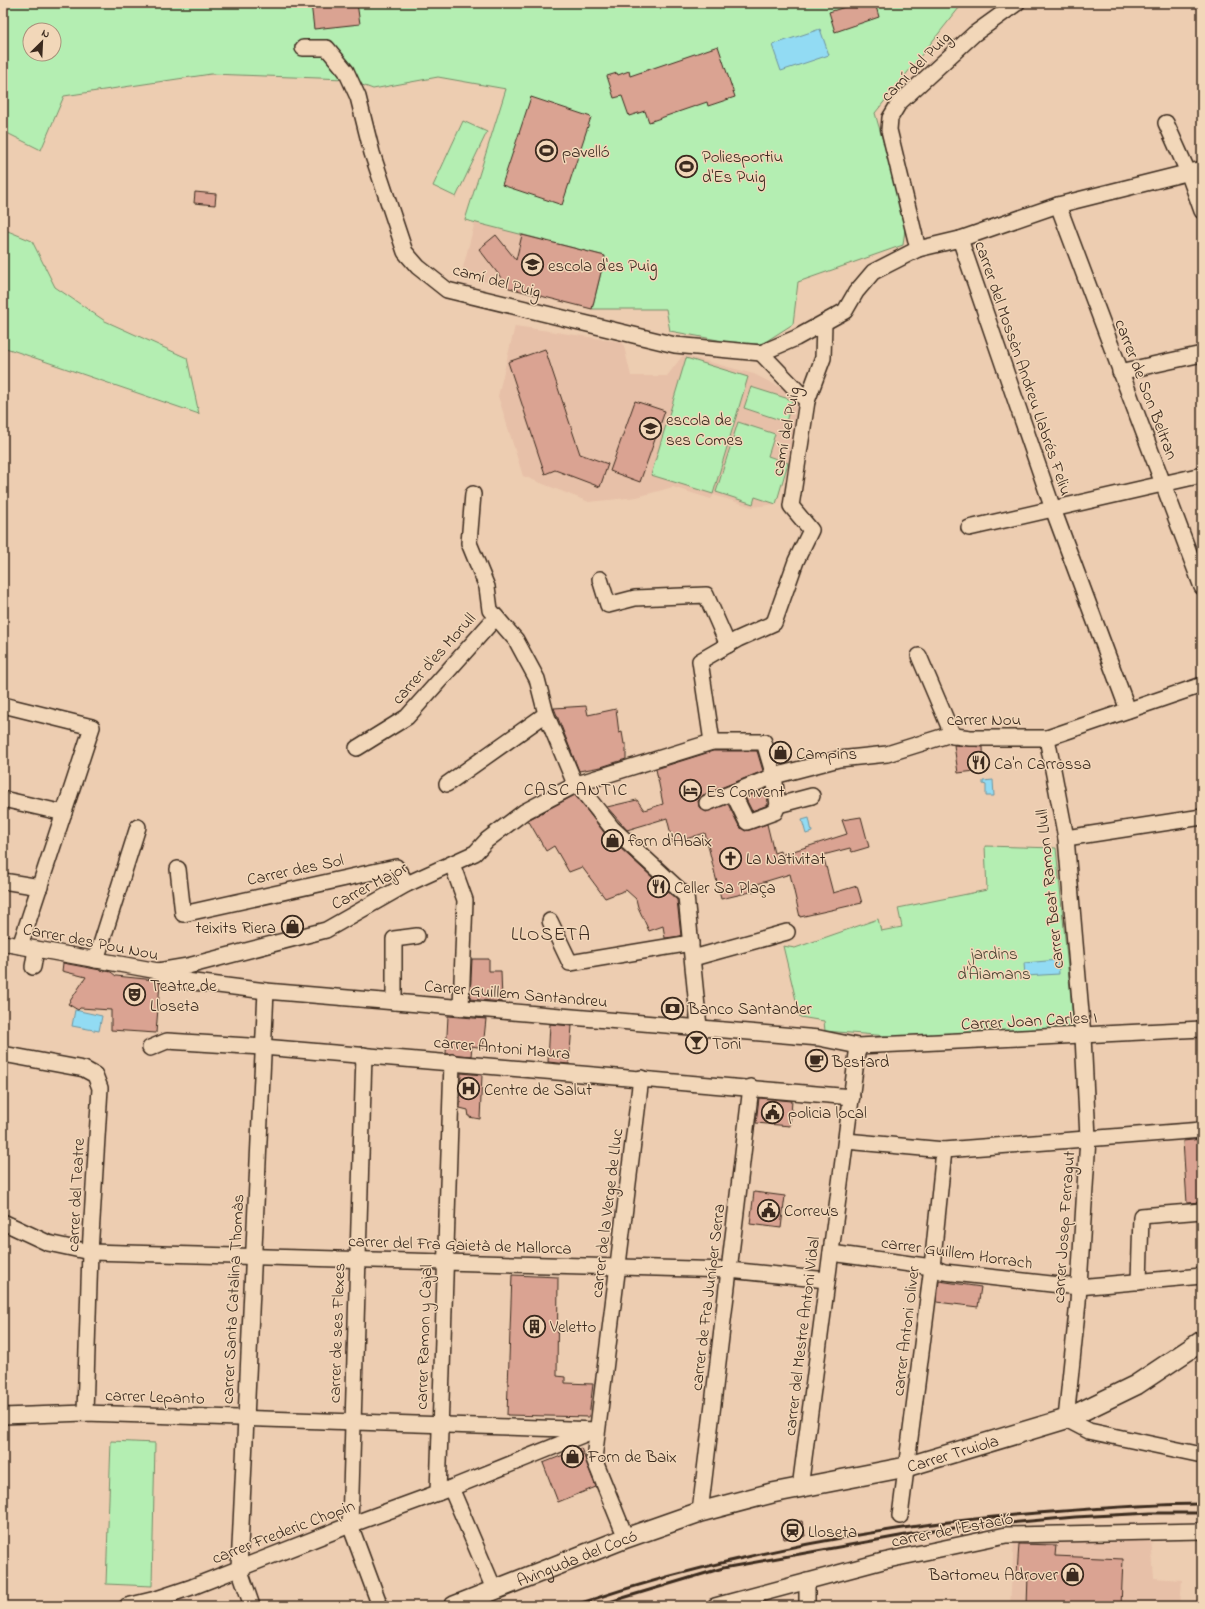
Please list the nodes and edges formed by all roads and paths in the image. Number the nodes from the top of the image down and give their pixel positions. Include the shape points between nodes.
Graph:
1 (1017, 3) edge
2 (303, 48) dead end
3 (1166, 123) dead end
4 (1195, 171) edge
5 (1058, 205) junction
6 (1202, 211) edge
7 (960, 238) junction
8 (918, 249) junction
9 (824, 323) junction
10 (761, 353) junction
11 (1202, 354) edge
12 (1120, 372) junction
13 (807, 401) junction
14 (1202, 475) edge
15 (1163, 484) junction
16 (473, 494) dead end
17 (1052, 509) junction
18 (969, 528) dead end
19 (600, 579) dead end
20 (1202, 586) edge
21 (496, 617) junction
22 (728, 645) junction
23 (920, 656) dead end
24 (1202, 685) edge
25 (3, 705) edge
26 (1128, 710) junction
27 (546, 714) junction
28 (953, 736) junction
29 (1047, 738) junction
30 (712, 742) junction
31 (357, 748) dead end
32 (774, 776) junction
33 (447, 784) dead end
34 (577, 784) junction
35 (733, 793) junction
36 (812, 796) dead end
37 (3, 799) edge
38 (707, 803) dead end
39 (778, 805) junction
40 (64, 813) junction
41 (1202, 817) edge
42 (138, 827) dead end
43 (1066, 838) junction
44 (452, 864) junction
45 (178, 869) dead end
46 (3, 880) edge
47 (407, 884) junction
48 (40, 887) junction
49 (550, 922) dead end
50 (787, 932) dead end
51 (417, 936) dead end
52 (3, 943) edge
53 (20, 946) junction
54 (36, 949) junction
55 (692, 950) junction
56 (96, 960) junction
57 (33, 966) dead end
58 (164, 975) junction
59 (266, 991) junction
60 (394, 1002) junction
61 (461, 1007) junction
62 (699, 1027) junction
63 (1202, 1029) edge
64 (1083, 1036) junction
65 (858, 1046) junction
66 (263, 1047) junction
67 (150, 1048) dead end
68 (3, 1054) edge
69 (364, 1055) junction
70 (452, 1062) junction
71 (641, 1078) junction
72 (751, 1087) junction
73 (852, 1097) junction
74 (1202, 1130) edge
75 (1088, 1138) junction
76 (846, 1140) junction
77 (944, 1150) junction
78 (1202, 1211) edge
79 (3, 1222) edge
80 (90, 1252) junction
81 (831, 1253) junction
82 (254, 1258) junction
83 (357, 1260) junction
84 (445, 1263) junction
85 (619, 1267) junction
86 (932, 1267) junction
87 (729, 1270) junction
88 (1202, 1276) edge
89 (827, 1280) junction
90 (1139, 1282) junction
91 (1078, 1287) junction
92 (1202, 1341) edge
93 (84, 1413) junction
94 (3, 1416) edge
95 (245, 1419) junction
96 (1066, 1419) junction
97 (352, 1423) junction
98 (439, 1426) junction
99 (597, 1430) junction
100 (1202, 1456) edge
101 (906, 1467) junction
102 (800, 1488) junction
103 (445, 1491) junction
104 (700, 1512) junction
105 (900, 1516) dead end
106 (350, 1525) junction
107 (1202, 1531) edge
108 (626, 1538) junction
109 (239, 1568) junction
110 (807, 1581) junction
111 (494, 1589) junction
112 (127, 1606) edge
113 (252, 1606) edge
114 (380, 1606) edge
115 (454, 1606) edge
116 (715, 1606) edge
117 (806, 1606) edge

1 - 8 street, camí del Puig via 974,34 899,103 890,118 889,130
2 - 10 street, camí del Puig via 327,48 346,71 358,97 372,153 405,252 418,267 448,290 675,345
3 - 4 street
4 - 5 street, camí del Puig
4 - 6 street
5 - 7 street, camí del Puig
5 - 12 street, carrer de Son Beltran
7 - 8 street, camí del Puig
7 - 17 street, carrer del Mossèn Andreu Llabrés Feliu
8 - 9 street, camí del Puig via 873,272 856,292 845,311
9 - 10 street, camí del Puig
9 - 13 street, camí del Puig via 823,358
10 - 13 street
11 - 12 street
12 - 15 street, carrer de Son Beltran
13 - 22 street, camí del Puig via 791,506 810,530 774,623
14 - 15 street
15 - 17 street
15 - 20 street, carrer de Son Beltran
16 - 21 street, carrer d'es Morull via 469,543 487,587 490,610
17 - 18 street
17 - 26 street, carrer del Mossèn Andreu Llabrés Feliu
19 - 22 street via 608,605 635,598 706,595
21 - 27 street, carrer d'es Morull via 516,640 536,679
21 - 31 street, carrer d'es Morull via 407,717
22 - 30 street via 700,662
23 - 28 street
24 - 26 street, carrer Nou
25 - 40 street via 92,727
26 - 29 street, carrer Nou
27 - 33 street
27 - 34 street, carrer d'es Morull
28 - 29 street, carrer Nou
28 - 32 street, carrer Nou via 948,735 888,754 839,759
29 - 43 street, carrer Beat Ramon Llull
30 - 32 street, Carrer Major via 764,742
30 - 34 street, Carrer Major
32 - 35 street, carrer Nou
32 - 39 street
34 - 44 street, Carrer Major via 524,812 487,840 475,853
34 - 55 street, carrer d'es Morull via 612,828 686,896
35 - 38 street, carrer Nou
35 - 39 street via 747,822 775,812
36 - 39 street
37 - 40 street
40 - 48 street
41 - 43 street
42 - 56 street
43 - 64 street, carrer Beat Ramon Llull
44 - 47 street, Carrer Major
44 - 61 street via 465,900
45 - 47 street, Carrer des Sol via 183,914 396,867
46 - 48 street
47 - 58 street, Carrer Major via 326,930 188,966
48 - 53 street
49 - 55 street via 570,963
50 - 55 street
51 - 60 street via 394,939
52 - 53 street, Carrer des Pou Nou
53 - 54 street, Carrer des Pou Nou
54 - 56 street, Carrer des Pou Nou
54 - 57 street
55 - 62 street, carrer d'es Morull
56 - 58 street, Carrer des Pou Nou
58 - 59 street, Carrer Guillem Santandreu
59 - 60 street, Carrer Guillem Santandreu
59 - 66 street, carrer Santa Catalina Thomàs
60 - 61 street, Carrer Guillem Santandreu
61 - 62 street, Carrer Guillem Santandreu
62 - 65 street, Carrer Guillem Santandreu via 819,1038
63 - 64 street, Carrer Joan Carles I
64 - 65 street, Carrer Joan Carles I
64 - 75 street, carrer Josep Ferragut
65 - 73 street, carrer del Mestre Antoni Vidal
66 - 67 street, carrer Antoni Maura via 167,1040
66 - 69 street, carrer Antoni Maura
66 - 82 street, carrer Santa Catalina Thomàs
68 - 80 street, carrer del Teatre via 84,1069 95,1075 100,1088
69 - 70 street, carrer Antoni Maura
69 - 83 street, carrer de ses Flexes
70 - 71 street, carrer Antoni Maura
70 - 84 street, carrer Ramon y Cajal
71 - 72 street, carrer Antoni Maura
71 - 85 street, carrer de la Verge de Lluc
72 - 73 street, carrer Antoni Maura
72 - 87 street, carrer de Fra Juníper Serra
73 - 76 street, carrer del Mestre Antoni Vidal
74 - 75 street
75 - 77 street
75 - 91 street, carrer Josep Ferragut
76 - 77 street
76 - 81 street, carrer del Mestre Antoni Vidal
77 - 86 street, carrer Antoni Oliver
78 - 90 street via 1141,1216
79 - 80 street, carrer del Fra Gaietà de Mallorca via 48,1243
80 - 82 street, carrer del Fra Gaietà de Mallorca
80 - 93 street, carrer del Teatre
81 - 86 street, carrer Guillem Horrach
81 - 89 street, carrer del Mestre Antoni Vidal
82 - 83 street, carrer del Fra Gaietà de Mallorca
82 - 95 street, carrer Santa Catalina Thomàs
83 - 84 street, carrer del Fra Gaietà de Mallorca
83 - 97 street, carrer de ses Flexes
84 - 85 street, carrer del Fra Gaietà de Mallorca
84 - 98 street, carrer Ramon y Cajal
85 - 87 street, carrer del Fra Gaietà de Mallorca
85 - 99 street, carrer de la Verge de Lluc
86 - 91 street, carrer Guillem Horrach via 944,1272
86 - 101 street, carrer Antoni Oliver
87 - 89 street, carrer del Fra Gaietà de Mallorca
87 - 104 street, carrer de Fra Juníper Serra
88 - 90 street, carrer Guillem Horrach
89 - 102 street, carrer del Mestre Antoni Vidal
90 - 91 street, carrer Guillem Horrach
91 - 96 street, carrer Josep Ferragut
92 - 96 main road, Carrer Truiola via 1136,1385
93 - 94 street, carrer Lepanto
93 - 95 street, carrer Lepanto
95 - 97 street, carrer Lepanto
95 - 109 street, carrer Santa Catalina Thomàs
96 - 100 street via 1089,1431
96 - 101 main road, Carrer Truiola
97 - 98 street, carrer Lepanto
97 - 106 street, carrer de ses Flexes
98 - 99 street, carrer Lepanto
98 - 103 street, carrer Ramon y Cajal
99 - 103 street, carrer Frederic Chopin
99 - 108 street, carrer de la Verge de Lluc via 594,1459
101 - 102 main road, Carrer Truiola
101 - 105 street, carrer Antoni Oliver
102 - 104 main road, Carrer Truiola
103 - 106 street, carrer Frederic Chopin
103 - 111 street, carrer Ramon y Cajal
104 - 108 main road, Avinguda del Cocó
106 - 109 street, carrer Frederic Chopin
106 - 114 street, carrer de ses Flexes
107 - 110 street, carrer de l'Estació via 1006,1535 884,1561
108 - 111 main road, Avinguda del Cocó
109 - 112 street, carrer Frederic Chopin via 178,1592
109 - 113 street, carrer Santa Catalina Thomàs
110 - 116 street, carrer de l'Estació
110 - 117 street
111 - 115 main road, Avinguda del Cocó

